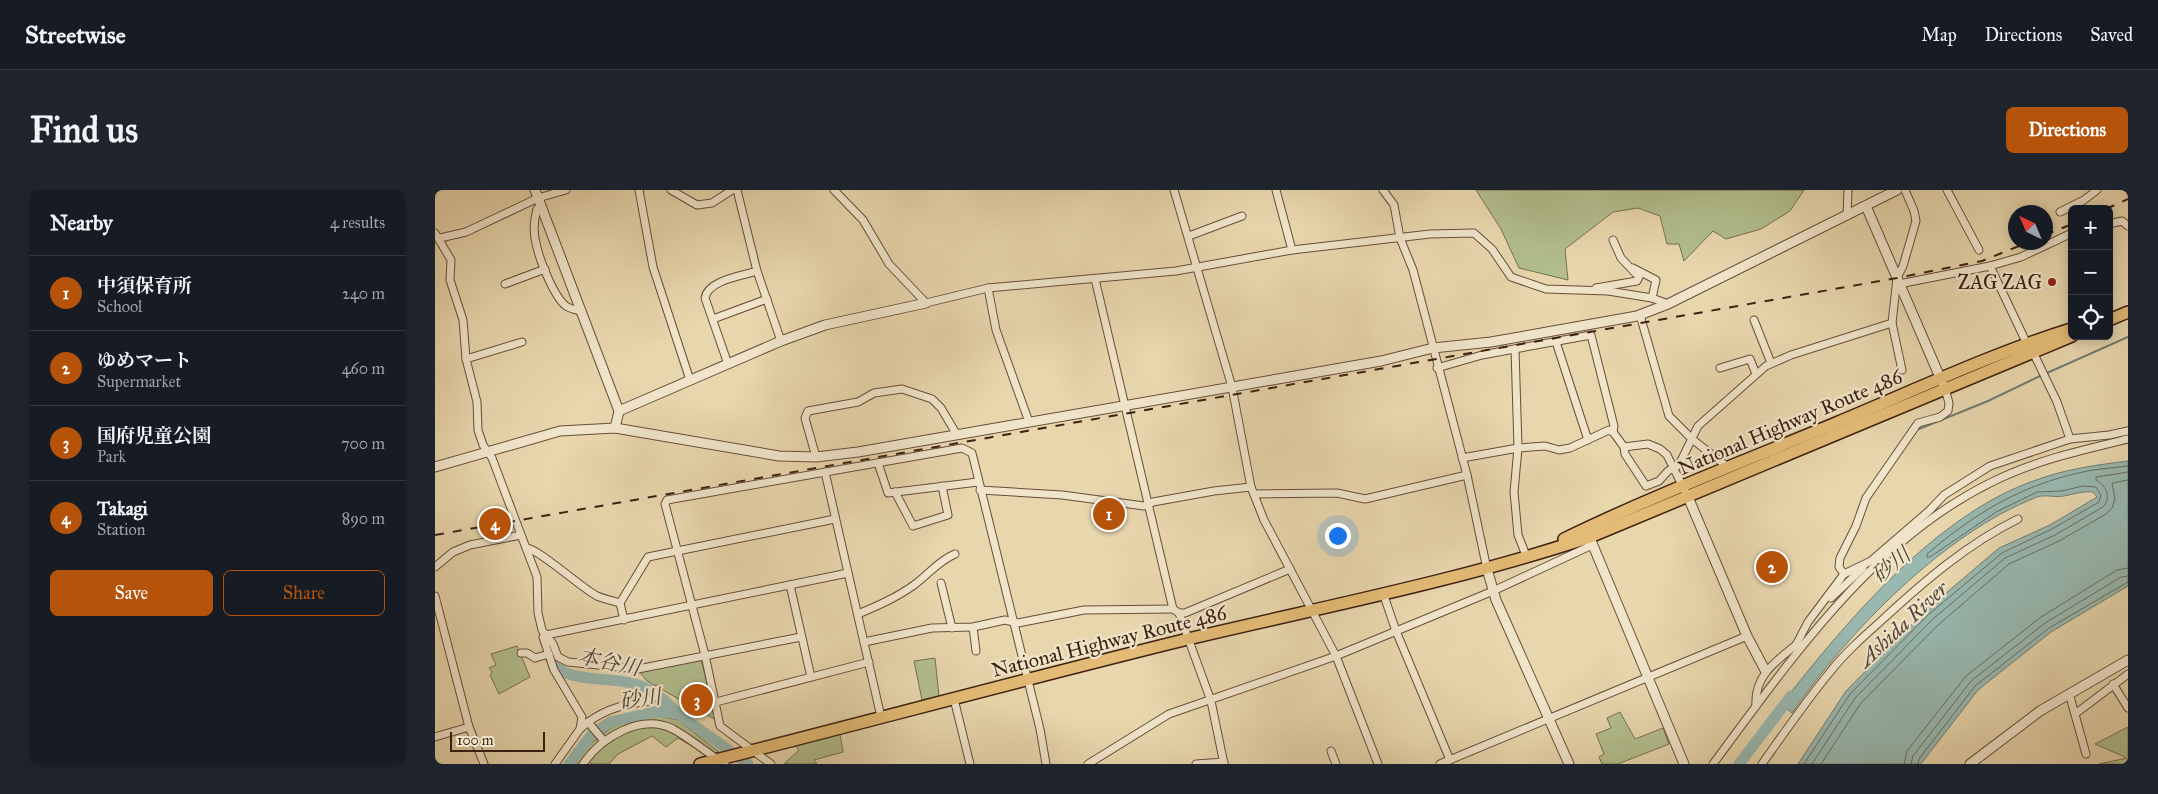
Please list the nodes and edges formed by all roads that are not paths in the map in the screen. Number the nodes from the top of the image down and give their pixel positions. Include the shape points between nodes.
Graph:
1 (566, 190) edge
2 (671, 190) edge
3 (732, 190) edge
4 (737, 190) edge
5 (834, 190) edge
6 (1174, 190) edge
7 (1276, 190) edge
8 (1383, 190) edge
9 (1848, 190) edge
10 (1897, 190) edge
11 (1905, 190) edge
12 (1947, 190) edge
13 (2097, 190) edge
14 (637, 191) edge
15 (538, 198) edge
16 (1866, 206) junction
17 (2060, 212) dead end
18 (1242, 216) dead end
19 (1847, 216) junction
20 (2113, 223) edge
21 (2128, 226) edge
22 (437, 235) edge
23 (2068, 235) edge
24 (1189, 236) junction
25 (1400, 238) junction
26 (1613, 240) dead end
27 (1292, 250) junction
28 (1979, 250) dead end
29 (1990, 266) junction
30 (1196, 268) junction
31 (1632, 268) junction
32 (545, 269) junction
33 (757, 271) junction
34 (1095, 279) junction
35 (1898, 281) junction
36 (505, 284) dead end
37 (988, 288) junction
38 (1589, 290) junction
39 (1652, 298) junction
40 (767, 299) junction
41 (926, 303) junction
42 (1668, 304) junction
43 (581, 311) junction
44 (2128, 312) edge
45 (1640, 315) junction
46 (2113, 318) edge
47 (713, 319) junction
48 (1754, 320) dead end
49 (1892, 323) junction
50 (2068, 331) edge
51 (2068, 337) edge
52 (781, 341) junction
53 (522, 342) dead end
54 (1556, 342) junction
55 (1433, 348) junction
56 (2030, 348) junction
57 (1515, 349) junction
58 (466, 359) junction
59 (1771, 363) junction
60 (727, 364) junction
61 (1437, 368) junction
62 (1720, 368) dead end
63 (1902, 370) dead end
64 (1756, 374) junction
65 (690, 380) junction
66 (1943, 384) junction
67 (1231, 387) junction
68 (1126, 406) junction
69 (619, 411) junction
70 (1029, 422) junction
71 (615, 428) junction
72 (2128, 431) edge
73 (1613, 432) junction
74 (957, 435) junction
75 (1692, 439) junction
76 (2070, 439) junction
77 (2128, 439) edge
78 (1588, 440) junction
79 (1624, 447) junction
80 (1518, 448) junction
81 (488, 452) junction
82 (816, 457) junction
83 (1462, 458) junction
84 (878, 463) junction
85 (435, 467) edge
86 (1673, 468) junction
87 (1729, 468) junction
88 (825, 472) junction
89 (1467, 475) junction
90 (942, 486) junction
91 (979, 486) junction
92 (1252, 491) junction
93 (895, 492) junction
94 (1686, 492) junction
95 (1148, 504) junction
96 (835, 519) junction
97 (2018, 519) dead end
98 (1588, 533) junction
99 (521, 535) junction
100 (526, 548) junction
101 (677, 551) junction
102 (955, 554) dead end
103 (1527, 558) junction
104 (1871, 561) junction
105 (435, 567) edge
106 (1487, 569) junction
107 (1289, 570) junction
108 (848, 573) junction
109 (1844, 574) junction
110 (941, 583) dead end
111 (790, 585) junction
112 (1493, 591) junction
113 (1383, 593) junction
114 (435, 596) edge
115 (620, 603) junction
116 (691, 606) junction
117 (1176, 611) junction
118 (1313, 612) junction
119 (858, 614) junction
120 (624, 620) junction
121 (1012, 620) junction
122 (1808, 622) junction
123 (973, 627) junction
124 (952, 628) junction
125 (1396, 631) junction
126 (546, 635) junction
127 (1747, 636) junction
128 (801, 637) junction
129 (1189, 639) junction
130 (864, 642) junction
131 (1799, 646) junction
132 (976, 651) dead end
133 (521, 653) dead end
134 (549, 654) junction
135 (705, 655) junction
136 (1336, 656) junction
137 (2128, 660) edge
138 (869, 662) junction
139 (1765, 670) junction
140 (2128, 674) edge
141 (811, 677) junction
142 (1648, 678) junction
143 (1027, 680) junction
144 (2113, 684) junction
145 (657, 688) dead end
146 (2069, 693) junction
147 (954, 699) junction
148 (1211, 701) junction
149 (716, 702) junction
150 (1756, 706) junction
151 (2128, 708) edge
152 (2075, 714) junction
153 (881, 717) junction
154 (1549, 719) junction
155 (588, 722) junction
156 (469, 727) junction
157 (580, 728) junction
158 (435, 737) edge
159 (604, 741) junction
160 (751, 751) junction
161 (1331, 751) dead end
162 (2086, 754) dead end
163 (1103, 755) junction
164 (1450, 760) junction
165 (721, 762) edge
166 (1224, 763) edge
167 (484, 764) edge
168 (555, 764) edge
169 (583, 764) edge
170 (700, 764) edge
171 (771, 764) edge
172 (970, 764) edge
173 (1046, 764) edge
174 (1088, 764) edge
175 (1106, 764) edge
176 (1196, 764) edge
177 (1337, 764) edge
178 (1379, 764) edge
179 (1440, 764) edge
180 (1569, 764) edge
181 (1684, 764) edge
182 (1713, 764) edge
183 (1762, 764) edge
184 (1969, 764) edge

1 - 15 street
2 - 3 street via 697,205 712,203
4 - 33 street
5 - 41 street via 863,220 889,264
6 - 24 street
7 - 27 street
8 - 25 street via 1394,205
9 - 19 street
10 - 16 street
11 - 35 street via 1915,211 1916,222
12 - 28 street
13 - 17 street
14 - 65 street via 653,267
15 - 22 street via 465,232
15 - 32 street via 534,220 536,243
15 - 43 street
16 - 19 street
16 - 35 street
18 - 24 street
19 - 42 street
20 - 21 street via 2122,221
22 - 58 street via 451,260 450,280 463,320
23 - 29 street via 2021,257
24 - 30 street
25 - 27 street
25 - 38 street via 1474,233 1492,249 1511,277 1546,288
25 - 55 street via 1413,270
26 - 31 street via 1621,258
27 - 30 street
29 - 35 street
29 - 56 street
30 - 34 street
30 - 67 street
31 - 38 street via 1639,277 1637,281
31 - 39 street via 1656,280
32 - 36 street
32 - 43 street via 566,306
33 - 40 street
33 - 47 street via 706,291 705,298
34 - 37 street
34 - 68 street
35 - 49 street
35 - 66 street
37 - 41 street
37 - 70 street via 995,330
38 - 39 street
39 - 42 street
40 - 47 street
40 - 52 street
41 - 52 street via 825,324
42 - 45 street
43 - 69 street
44 - 46 highway
45 - 55 street via 1491,342
45 - 75 street via 1669,416
47 - 60 street
48 - 59 street
49 - 59 street
49 - 63 street
50 - 56 highway, National Highway Route 486
51 - 56 highway, National Highway Route 486
52 - 60 street
53 - 58 street
54 - 57 street
54 - 73 street via 1591,335
54 - 78 street
55 - 61 street
55 - 67 street via 1381,361
56 - 66 highway, National Highway Route 486
56 - 76 street via 2057,402
57 - 61 street
57 - 80 street
58 - 81 street via 477,402 478,430
59 - 64 street
60 - 65 street
61 - 83 street
62 - 64 street via 1750,359
64 - 75 street via 1698,426
65 - 69 street
66 - 87 highway, National Highway Route 486
66 - 94 highway, National Highway Route 486
66 - 109 street via 1948,411 1940,418 1918,423 1866,498 1840,558 1839,567
67 - 68 street
67 - 92 street
68 - 70 street
68 - 95 street
69 - 71 street
70 - 74 street
71 - 81 street via 560,431
71 - 82 street via 779,456
72 - 76 street
73 - 78 street via 1609,430
73 - 79 street
74 - 82 street
74 - 82 street via 932,399 902,389 874,393 858,402 808,411 805,418
75 - 86 street via 1679,465
75 - 87 street
76 - 104 street via 1990,466 1944,496
77 - 131 street via 2050,458 1994,481 1941,512 1880,562
78 - 80 street via 1559,450 1545,446
79 - 86 street via 1648,444 1660,449
79 - 86 street via 1625,454 1646,486 1659,481
80 - 83 street
80 - 103 street via 1514,492 1518,535
81 - 85 street
81 - 99 street
83 - 89 street
84 - 88 street
84 - 91 street via 962,448 972,453
84 - 93 street via 888,493
86 - 94 street
87 - 94 highway, National Highway Route 486
88 - 96 street
88 - 101 street via 667,500 665,504
89 - 92 street via 1365,500 1337,493
89 - 106 street
90 - 91 street
90 - 93 street
90 - 93 street via 948,515 913,526
91 - 95 street
91 - 121 street
92 - 95 street via 1214,491
92 - 107 street
94 - 98 highway, National Highway Route 486
94 - 127 street
95 - 117 street
96 - 101 street
96 - 108 street
97 - 183 street via 1984,538 1946,566 1847,652
98 - 103 highway, National Highway Route 486
98 - 112 street via 1588,547
98 - 142 street
99 - 100 street
99 - 105 street via 470,545 453,552
100 - 115 street via 540,553 557,569 598,596
100 - 126 street via 537,577 538,613
101 - 115 street via 647,556
101 - 116 street
102 - 119 street via 943,559 895,598
103 - 106 highway, National Highway Route 486
104 - 109 street
104 - 122 street
106 - 112 street
106 - 113 highway, National Highway Route 486
107 - 117 street via 1185,613
107 - 118 street
108 - 111 street
108 - 119 street
109 - 122 street
110 - 124 street
111 - 116 street
111 - 128 street
112 - 125 street
112 - 154 street
113 - 118 highway, National Highway Route 486
113 - 125 street
114 - 156 street
115 - 120 street
116 - 120 street
116 - 135 street
117 - 121 street via 1084,610 1018,623
117 - 129 street
118 - 129 highway, National Highway Route 486
118 - 136 street
119 - 130 street
120 - 126 street
121 - 123 street
121 - 143 street
122 - 131 street
123 - 124 street
123 - 132 street
124 - 130 street via 932,628
125 - 136 street
125 - 164 street
126 - 134 street via 543,637
126 - 135 street via 558,657 568,662 637,669
127 - 139 street
127 - 142 street
128 - 135 street
128 - 141 street
129 - 143 highway, National Highway Route 486
129 - 148 street
130 - 138 street
131 - 139 street
131 - 150 street
133 - 134 street via 535,658
134 - 157 street via 554,670 582,717
135 - 149 street
136 - 148 street
136 - 178 street
137 - 146 street
138 - 141 street
138 - 153 street
139 - 150 street via 1755,698
140 - 144 street
141 - 149 street
142 - 154 street
142 - 181 street
143 - 147 highway, National Highway Route 486
143 - 173 street
144 - 151 street
144 - 152 street
145 - 155 street via 651,701 616,707
146 - 152 street
146 - 184 street
147 - 153 highway, National Highway Route 486
147 - 172 street
148 - 163 street via 1169,714
148 - 166 street
149 - 160 street via 720,726
150 - 182 street
152 - 162 street
153 - 160 highway, National Highway Route 486
154 - 164 street
154 - 180 street
155 - 157 street
155 - 159 street
156 - 158 street
156 - 167 street
157 - 168 street
159 - 165 street via 637,726 671,728
159 - 169 street
160 - 165 highway, National Highway Route 486
160 - 171 street
161 - 177 street
163 - 174 street
163 - 175 street
164 - 179 street
165 - 170 highway, National Highway Route 486
166 - 176 street

